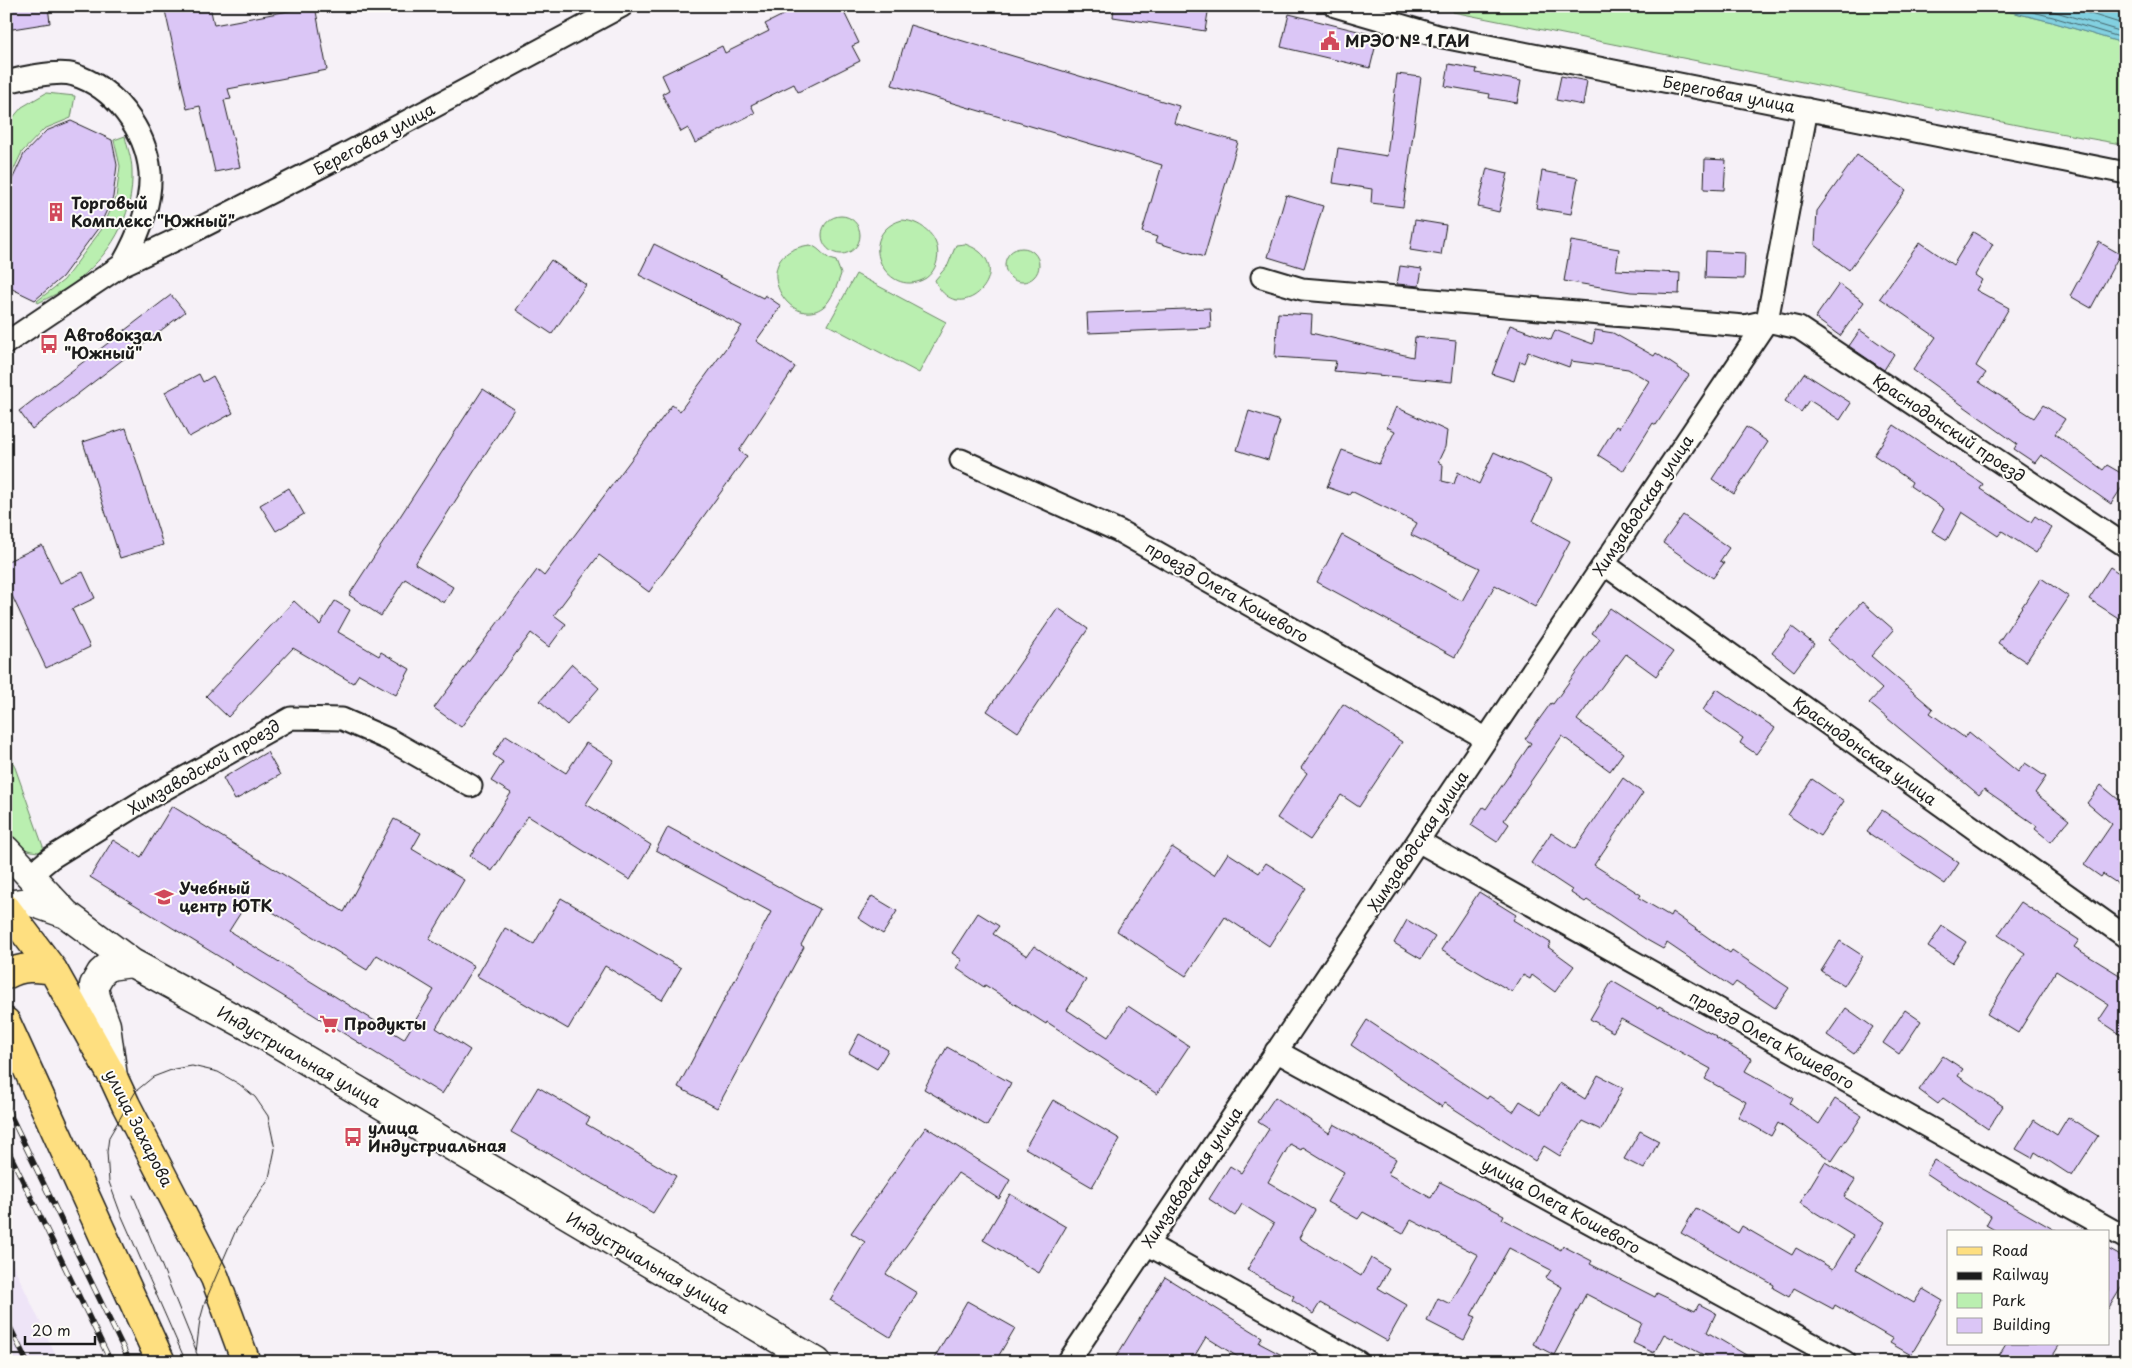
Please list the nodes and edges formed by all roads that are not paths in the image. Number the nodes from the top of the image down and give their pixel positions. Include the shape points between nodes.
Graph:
1 (622, 6) edge
2 (1335, 6) edge
3 (6, 82) edge
4 (1807, 109) junction
5 (2126, 173) edge
6 (122, 265) junction
7 (1262, 277) dead end
8 (1767, 321) junction
9 (6, 343) edge
10 (961, 460) dead end
11 (2126, 546) edge
12 (1604, 564) junction
13 (1486, 739) junction
14 (471, 786) dead end
15 (1418, 840) junction
16 (6, 850) edge
17 (29, 876) junction
18 (6, 907) edge
19 (66, 914) junction
20 (2126, 937) edge
21 (132, 963) junction
22 (53, 970) junction
23 (6, 976) edge
24 (6, 1022) edge
25 (1276, 1051) junction
26 (114, 1079) junction
27 (2126, 1238) edge
28 (1147, 1244) junction
29 (160, 1362) edge
30 (246, 1362) edge
31 (817, 1362) edge
32 (1068, 1362) edge
33 (1358, 1362) edge
34 (1846, 1362) edge

1 - 6 street, Береговая улица via 344,155
2 - 4 street, Береговая улица via 1438,36
3 - 6 street, Береговая улица via 38,75 73,74 118,103 132,120 143,143 150,172 147,208 134,244
4 - 5 street, Береговая улица
4 - 8 street, Химзаводская улица
6 - 9 street, Береговая улица
7 - 8 street via 1312,290 1744,326
8 - 11 street, Краснодонский проезд via 1799,328
8 - 12 street, Химзаводская улица
10 - 13 street, проезд Олега Кошевого via 1119,531
12 - 13 street, Химзаводская улица
12 - 20 street, Краснодонская улица
13 - 15 street, Химзаводская улица
14 - 17 street, Химзаводской проезд via 390,740 342,719 291,718 143,801 51,858
15 - 25 street, Химзаводская улица
15 - 27 street, проезд Олега Кошевого
16 - 17 main road, Индустриальная улица
17 - 19 main road, Индустриальная улица
18 - 19 main road via 32,902
18 - 22 main road, улица Захарова
19 - 21 main road, Индустриальная улица
21 - 26 main road via 110,966 94,985 106,1025
21 - 31 main road, Индустриальная улица via 252,1028
22 - 23 main road via 32,966
22 - 26 main road, улица Захарова
24 - 29 main road
25 - 28 street, Химзаводская улица
25 - 34 street, улица Олега Кошевого
26 - 30 main road, улица Захарова via 215,1278
28 - 32 street, Химзаводская улица
28 - 33 street

